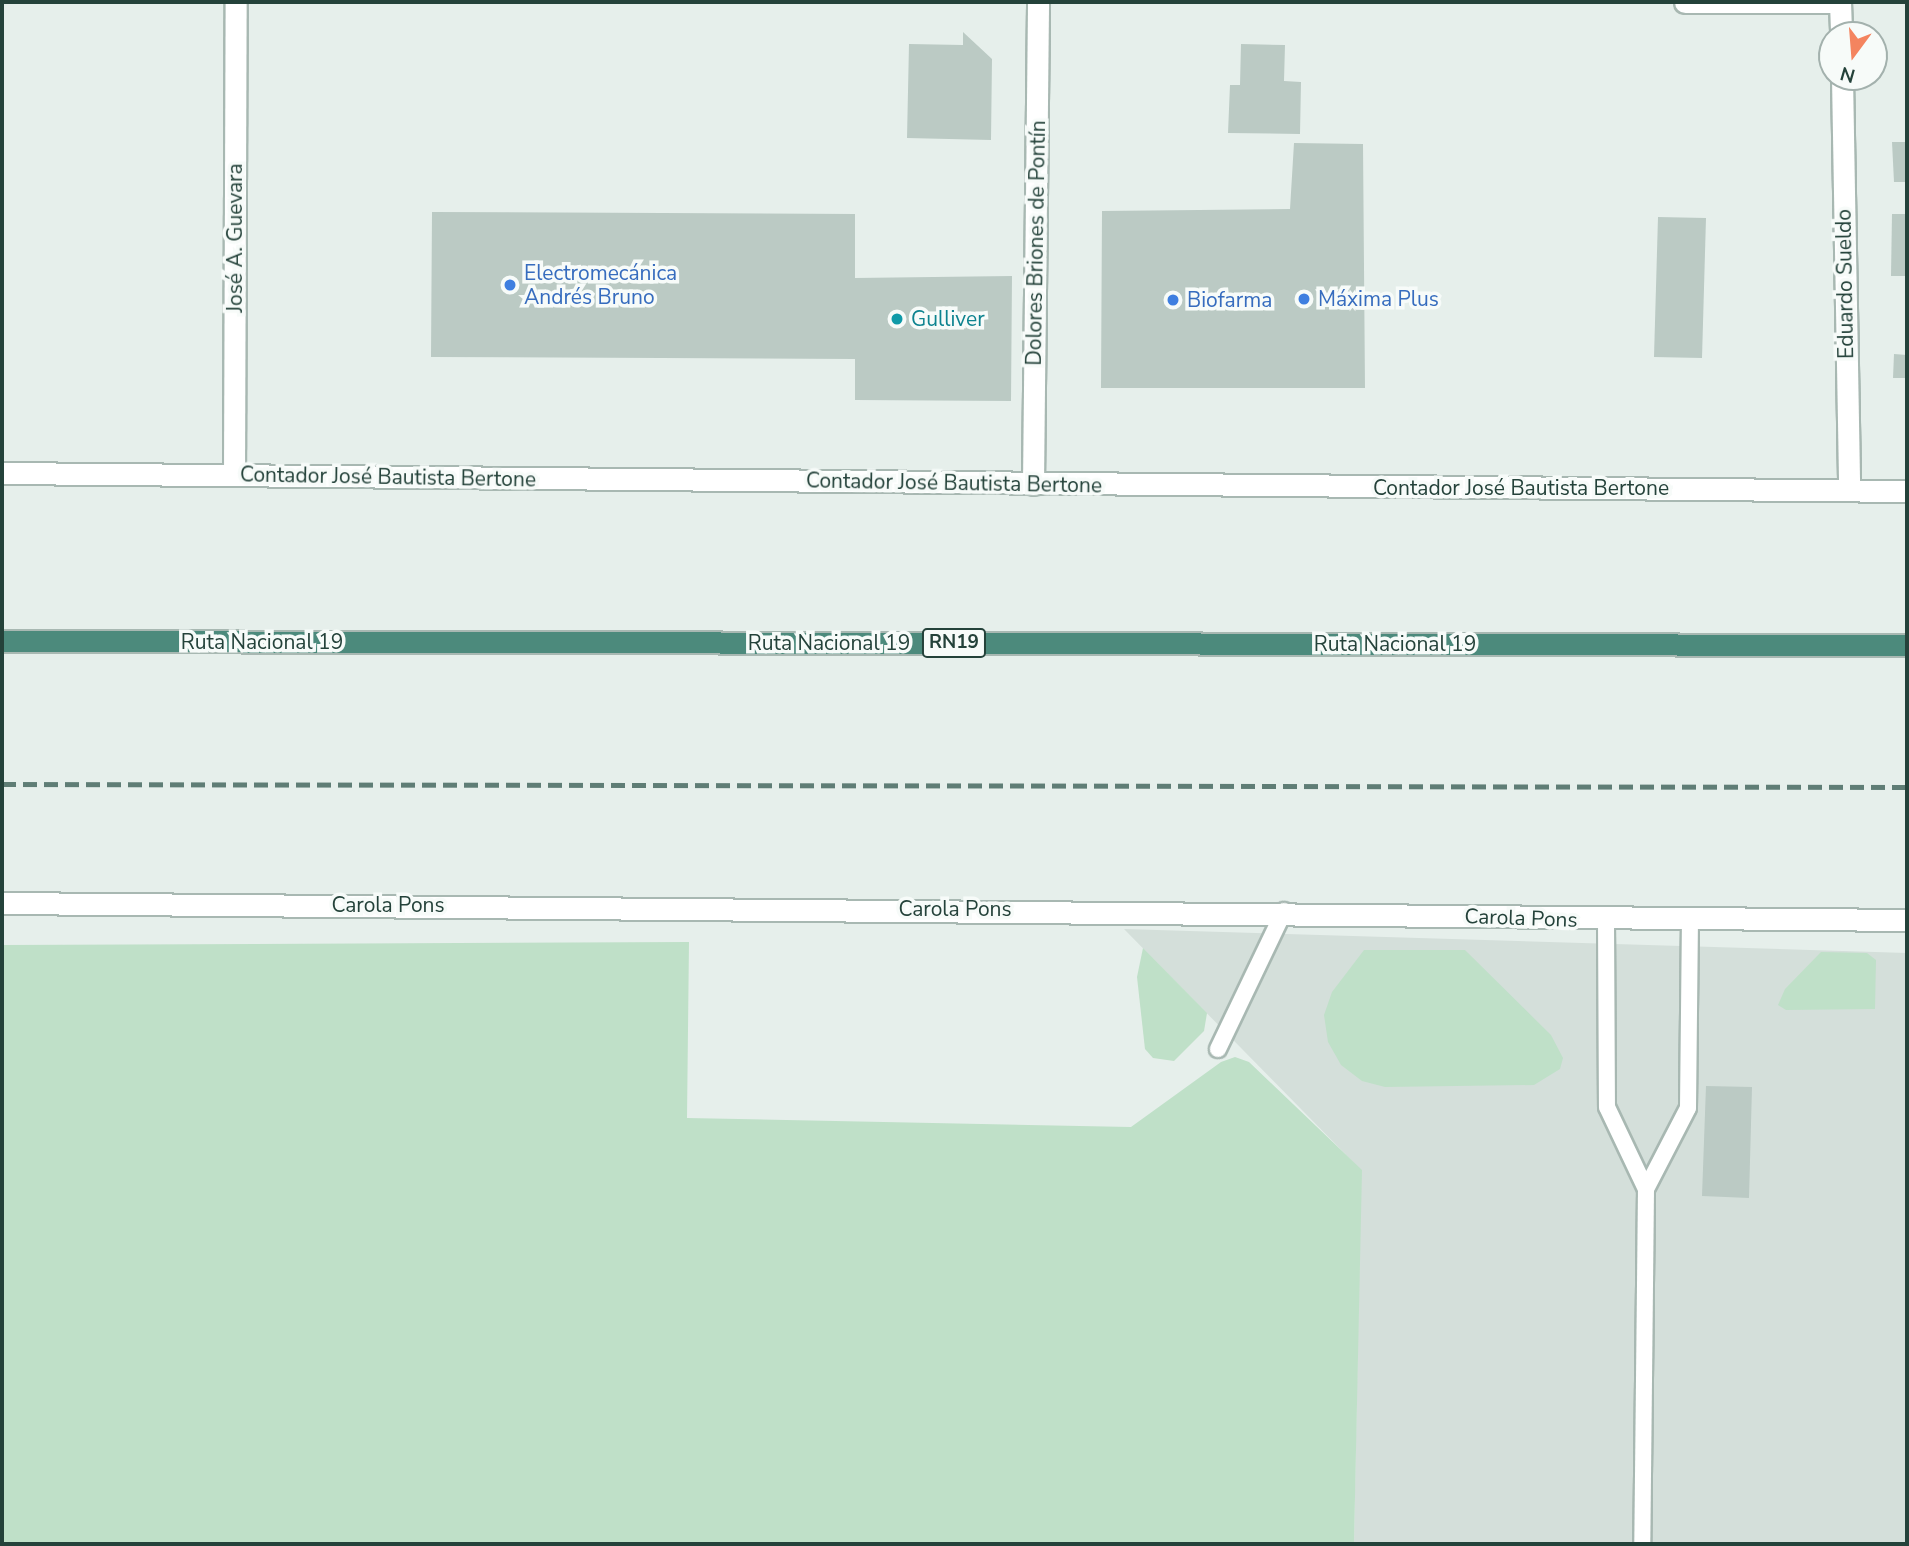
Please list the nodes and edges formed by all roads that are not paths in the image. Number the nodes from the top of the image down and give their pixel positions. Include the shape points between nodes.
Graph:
1 (236, 2) edge
2 (1038, 2) edge
3 (1685, 2) edge
4 (1840, 2) edge
5 (1841, 21) edge
6 (1842, 91) edge
7 (2, 473) edge
8 (234, 475) junction
9 (1034, 484) junction
10 (1849, 490) junction
11 (1907, 491) edge
12 (2, 641) edge
13 (1907, 645) edge
14 (2, 903) edge
15 (1284, 911) junction
16 (1690, 920) junction
17 (1907, 920) edge
18 (1606, 921) junction
19 (1218, 1049) dead end
20 (1646, 1189) junction
21 (1642, 1544) edge

1 - 8 street, José A. Guevara
2 - 9 street, Dolores Briones de Pontín
3 - 4 street
4 - 5 street
6 - 10 street, Eduardo Sueldo
7 - 8 street, Contador José Bautista Bertone
8 - 9 street, Contador José Bautista Bertone
9 - 10 street, Contador José Bautista Bertone
10 - 11 street, Contador José Bautista Bertone
12 - 13 highway, Ruta Nacional 19 / RN19
14 - 15 street, Carola Pons
15 - 18 street, Carola Pons
15 - 19 lane
16 - 17 street, Carola Pons
16 - 18 street, Carola Pons
16 - 20 lane via 1688,1108
18 - 20 lane via 1607,1107
20 - 21 lane

